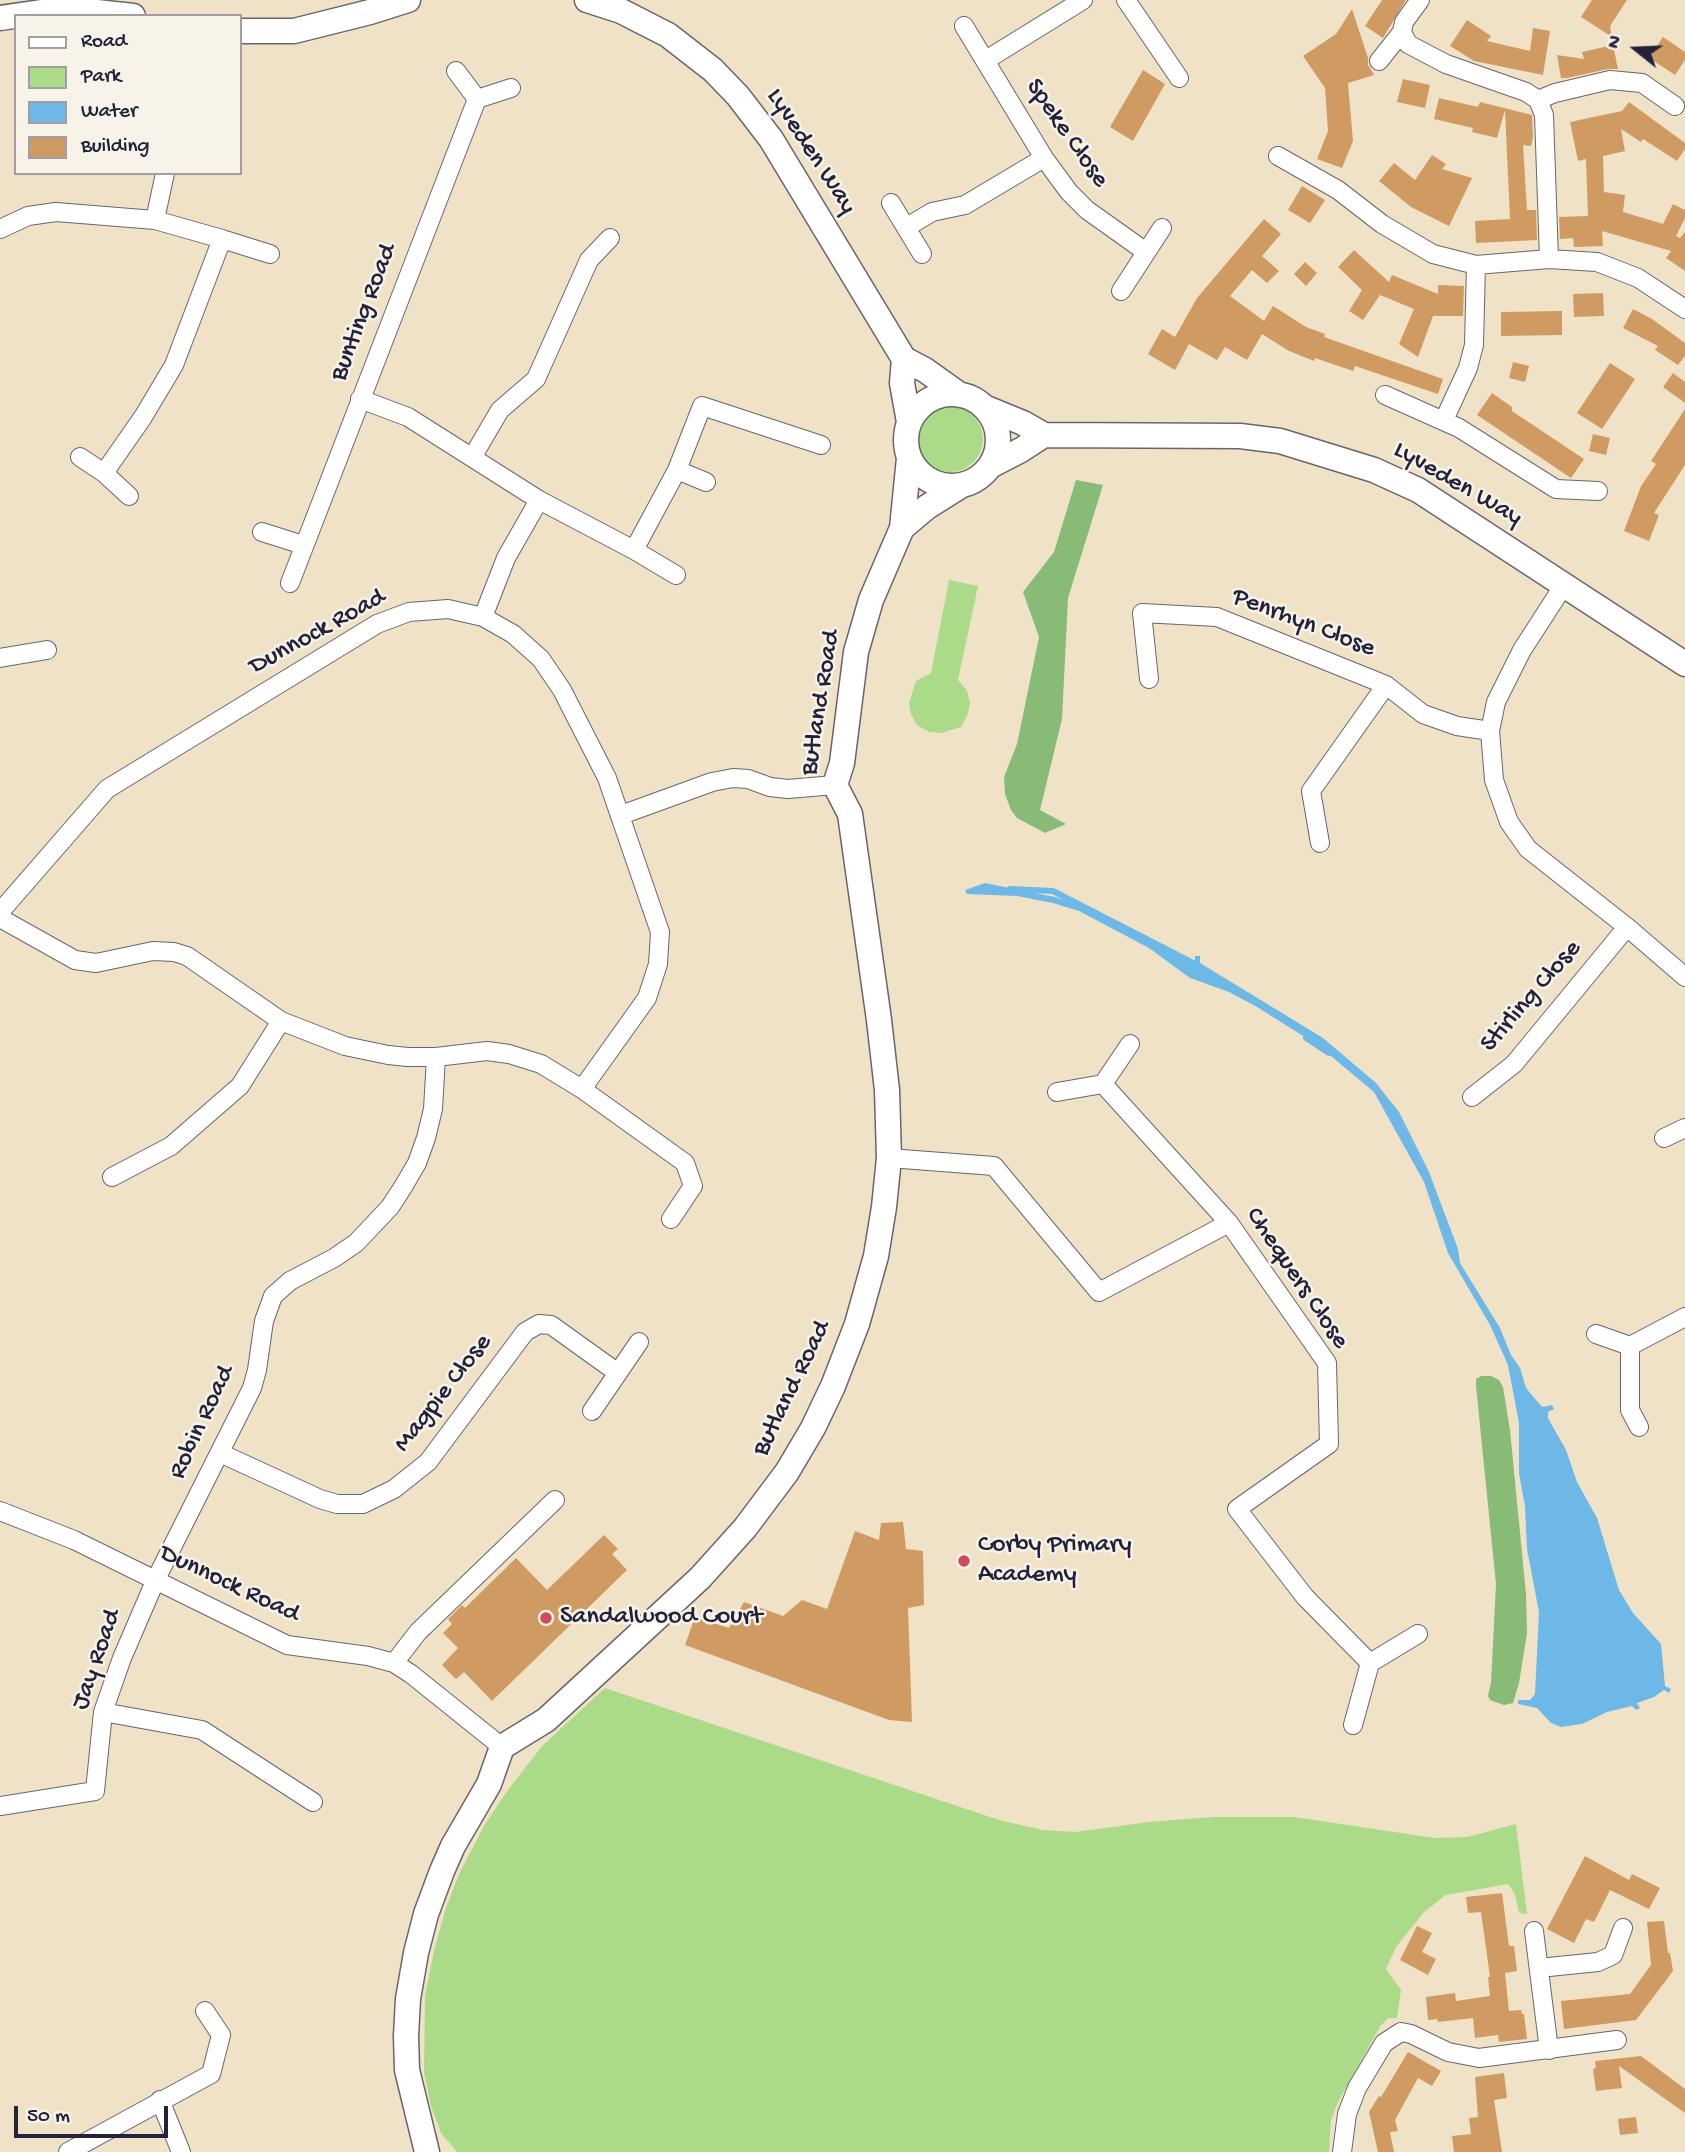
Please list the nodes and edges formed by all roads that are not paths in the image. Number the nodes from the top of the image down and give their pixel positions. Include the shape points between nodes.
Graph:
1 (408, 0) edge
2 (587, 0) edge
3 (1083, 0) edge
4 (1126, 0) edge
5 (1420, 0) edge
6 (28, 14) edge
7 (115, 14) edge
8 (964, 26) dead end
9 (242, 31) edge
10 (1402, 33) junction
11 (986, 60) junction
12 (1379, 61) dead end
13 (456, 71) dead end
14 (1179, 78) dead end
15 (512, 88) dead end
16 (477, 99) junction
17 (1538, 100) junction
18 (1675, 106) dead end
19 (1278, 156) dead end
20 (1044, 158) junction
21 (165, 175) edge
22 (891, 203) dead end
23 (155, 220) junction
24 (907, 227) junction
25 (1162, 228) dead end
26 (0, 229) edge
27 (610, 238) dead end
28 (222, 239) junction
29 (1146, 252) junction
30 (270, 254) dead end
31 (922, 254) dead end
32 (1549, 259) junction
33 (1476, 265) junction
34 (1121, 291) dead end
35 (1685, 309) edge
36 (904, 359) junction
37 (960, 395) junction
38 (1385, 395) dead end
39 (360, 399) junction
40 (984, 407) junction
41 (1444, 420) junction
42 (909, 422) junction
43 (1044, 435) junction
44 (821, 445) dead end
45 (473, 456) junction
46 (80, 457) dead end
47 (909, 458) junction
48 (990, 466) junction
49 (677, 470) junction
50 (104, 472) junction
51 (706, 482) dead end
52 (962, 485) junction
53 (1598, 491) dead end
54 (129, 496) dead end
55 (539, 500) junction
56 (902, 528) junction
57 (262, 532) dead end
58 (303, 545) junction
59 (634, 550) junction
60 (677, 575) dead end
61 (290, 583) dead end
62 (1564, 585) junction
63 (483, 617) junction
64 (47, 650) dead end
65 (0, 658) edge
66 (1685, 664) edge
67 (1149, 680) dead end
68 (1386, 685) junction
69 (1490, 731) junction
70 (835, 785) junction
71 (621, 815) junction
72 (1320, 843) dead end
73 (0, 912) edge
74 (0, 918) edge
75 (1627, 927) junction
76 (1685, 977) edge
77 (281, 1021) junction
78 (1130, 1044) dead end
79 (436, 1057) junction
80 (1103, 1084) junction
81 (582, 1089) junction
82 (1057, 1093) dead end
83 (1472, 1097) dead end
84 (1685, 1128) edge
85 (1664, 1138) dead end
86 (889, 1158) junction
87 (112, 1177) dead end
88 (671, 1219) dead end
89 (1229, 1223) junction
90 (1685, 1317) edge
91 (1596, 1334) dead end
92 (639, 1342) dead end
93 (1630, 1346) junction
94 (618, 1373) junction
95 (592, 1411) dead end
96 (1639, 1427) dead end
97 (220, 1453) junction
98 (555, 1500) dead end
99 (0, 1511) edge
100 (156, 1579) junction
101 (1418, 1634) dead end
102 (1370, 1662) junction
103 (394, 1663) junction
104 (103, 1712) junction
105 (1353, 1725) dead end
106 (502, 1747) junction
107 (313, 1802) dead end
108 (0, 1807) edge
109 (1623, 1928) dead end
110 (1534, 1931) dead end
111 (1539, 1968) junction
112 (205, 2011) dead end
113 (1616, 2040) dead end
114 (1549, 2049) junction
115 (160, 2100) junction
116 (68, 2152) edge
117 (181, 2152) edge
118 (427, 2152) edge
119 (1342, 2152) edge

1 - 9 street via 294,31
2 - 36 street, Lyveden Way via 668,35 738,96 771,139
3 - 11 street
4 - 14 street
5 - 10 street via 1404,22
6 - 7 street
8 - 11 street, Speke Close
10 - 12 street
10 - 17 street via 1408,44 1447,64
11 - 20 street, Speke Close
13 - 16 street
15 - 16 street
16 - 39 street, Bunting Road
17 - 18 street via 1610,80 1642,83
17 - 32 street via 1544,115
19 - 33 street via 1433,254
20 - 24 street via 965,205 932,212
20 - 29 street, Speke Close via 1087,210
21 - 23 street
22 - 24 street
23 - 26 street via 56,212 28,216
23 - 28 street
24 - 31 street
25 - 29 street
27 - 45 street via 589,260 536,379 500,410
28 - 30 street
28 - 50 street via 174,365
29 - 34 street
32 - 33 street
32 - 35 street via 1597,262 1637,278
33 - 41 street via 1474,345
36 - 37 street, Lyveden Way
36 - 42 street via 902,383
37 - 40 street
37 - 42 street via 928,400
38 - 41 street
39 - 45 street via 408,417
39 - 58 street, Bunting Road
40 - 43 street, Lyveden Way
40 - 48 street via 997,430 998,444
41 - 53 street via 1556,489
42 - 47 street via 905,436
43 - 48 street
43 - 62 street, Lyveden Way via 1240,436 1318,451 1418,490
44 - 49 street via 702,406
45 - 55 street
46 - 50 street
47 - 52 street via 933,483
47 - 56 street, Butland Road
48 - 52 street
49 - 51 street
49 - 59 street
50 - 54 street
52 - 56 street, Butland Road
55 - 59 street
55 - 63 street via 506,558
56 - 70 street, Butland Road via 871,600 856,652
57 - 58 street
58 - 61 street, Bunting Road
59 - 60 street
62 - 66 street, Lyveden Way
62 - 69 street via 1506,677
63 - 71 street, Dunnock Road via 541,659 562,690
63 - 73 street, Dunnock Road via 448,609 409,612 377,624 172,749 107,789
64 - 65 street
67 - 68 street, Penrhyn Close via 1142,612 1217,617
68 - 69 street, Penrhyn Close via 1423,714
68 - 72 street, Penrhyn Close via 1311,791
69 - 75 street via 1494,780 1509,822 1528,849
70 - 71 street via 788,789 733,778
70 - 86 street, Butland Road via 850,814 855,846 882,1043
71 - 81 street, Dunnock Road via 660,932 658,964 647,998
74 - 77 street via 75,960 96,963 153,951 187,956
75 - 76 street
75 - 83 street, Stirling Close via 1514,1064
77 - 79 street via 367,1052
77 - 87 street via 240,1086 171,1146
78 - 80 street
79 - 81 street via 487,1051 524,1058
79 - 97 street, Robin Road via 433,1109 417,1163 390,1207 356,1243 273,1296 252,1388
80 - 82 street
80 - 89 street, Chequers Close
81 - 88 street via 685,1163 693,1186
84 - 85 street
86 - 89 street via 994,1166 1099,1292
86 - 106 street, Butland Road via 876,1256 857,1324 813,1429 787,1472 700,1577 546,1720
89 - 102 street, Chequers Close via 1327,1363 1329,1444 1237,1509 1305,1597
90 - 93 street
91 - 93 street
92 - 94 street
93 - 96 street via 1630,1410
94 - 95 street
94 - 97 street, Magpie Close via 551,1325 539,1324 525,1332 428,1462 394,1489 363,1504 320,1499
97 - 100 street, Robin Road
98 - 103 street via 418,1632
99 - 100 street, Dunnock Road
100 - 103 street, Dunnock Road via 287,1645
100 - 104 street, Jay Road
101 - 102 street
102 - 105 street
103 - 106 street, Dunnock Road
104 - 107 street via 202,1730
104 - 108 street, Jay Road via 95,1791
106 - 118 street via 489,1784 442,1871 416,1952 407,2070
109 - 111 street via 1613,1955 1598,1962
110 - 111 street
111 - 114 street
112 - 115 street via 221,2035 211,2074
113 - 114 street
114 - 119 street via 1464,2057 1401,2032 1384,2043 1357,2088 1347,2114
115 - 116 street
115 - 117 street

